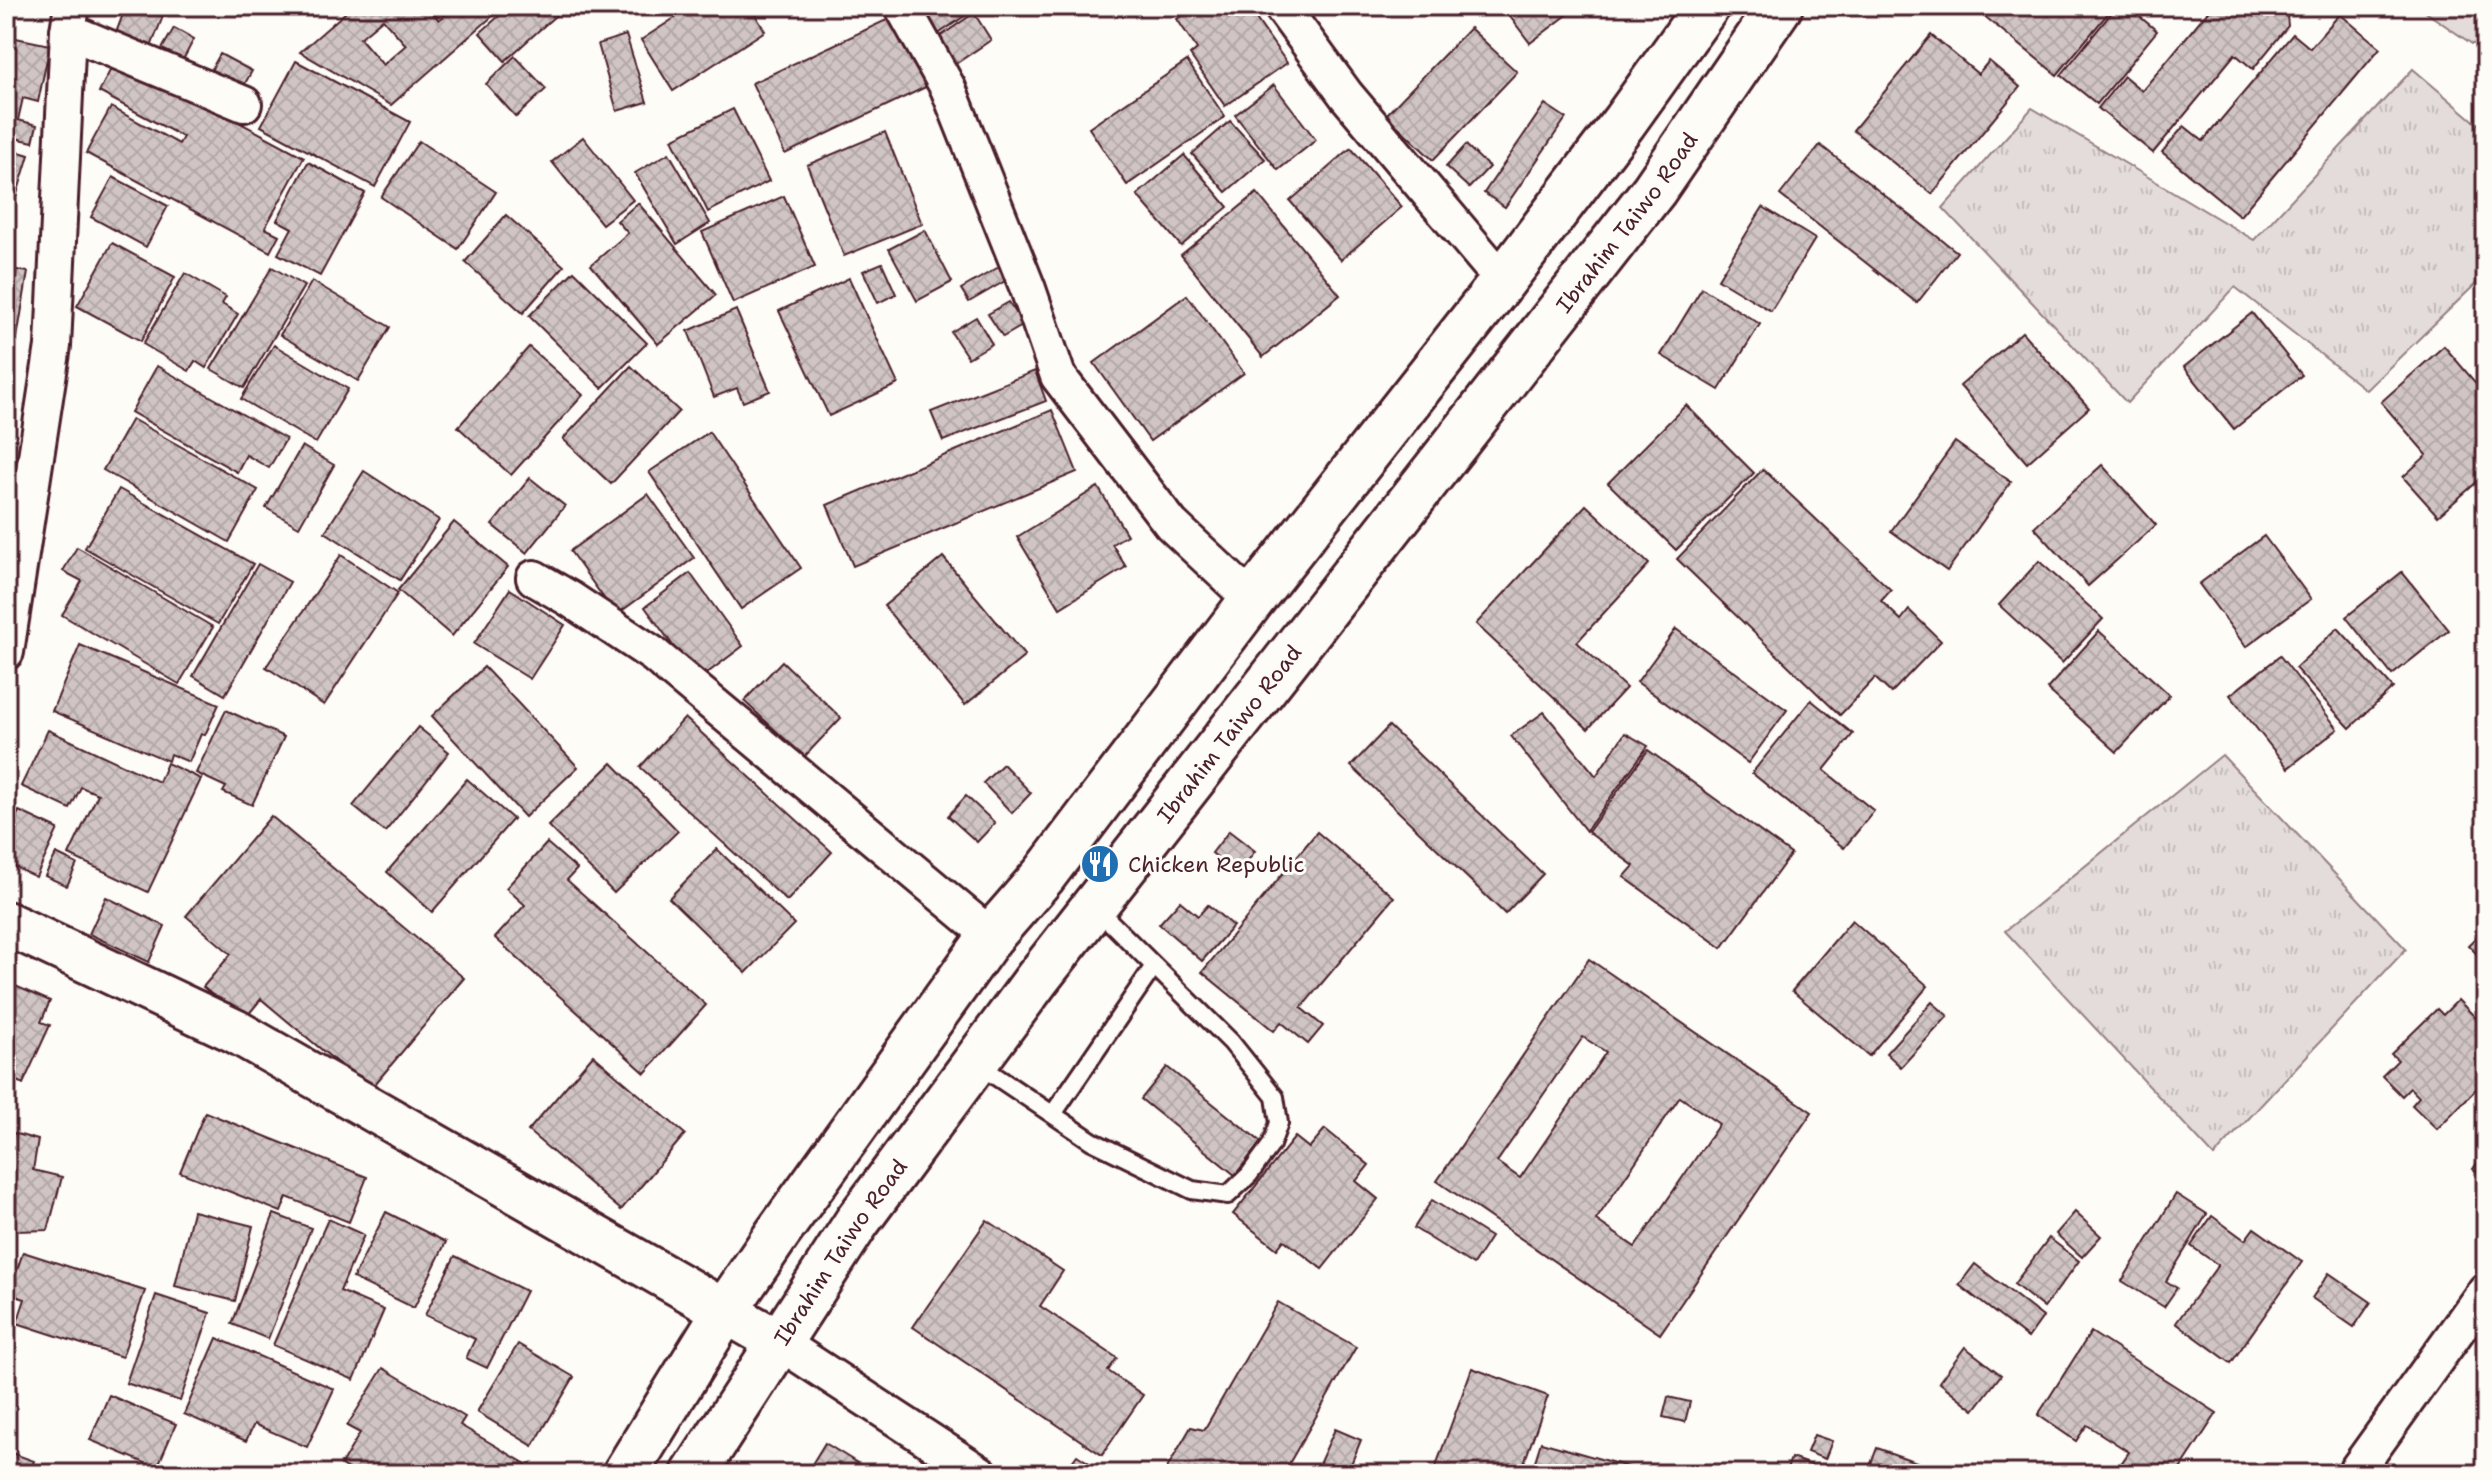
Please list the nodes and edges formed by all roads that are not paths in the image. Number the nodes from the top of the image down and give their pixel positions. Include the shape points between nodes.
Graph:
1 (902, 6) edge
2 (1281, 6) edge
3 (1707, 6) edge
4 (1780, 6) edge
5 (70, 18) edge
6 (244, 104) dead end
7 (1503, 281) junction
8 (534, 578) dead end
9 (1252, 600) junction
10 (6, 652) edge
11 (1094, 906) junction
12 (6, 923) edge
13 (991, 936) junction
14 (1154, 966) junction
15 (975, 1062) junction
16 (1053, 1114) junction
17 (2486, 1290) edge
18 (725, 1311) junction
19 (779, 1342) junction
20 (625, 1474) edge
21 (694, 1474) edge
22 (981, 1474) edge
23 (2354, 1474) edge

1 - 9 street via 948,88 1058,376 1171,524
2 - 7 street via 1346,95
3 - 7 main road
4 - 11 main road, Ibrahim Taiwo Road via 1654,190
5 - 6 street
5 - 10 street via 53,346
7 - 9 main road
8 - 13 street via 615,627 686,679
9 - 13 main road via 1044,875
11 - 14 lane
11 - 15 main road, Ibrahim Taiwo Road
12 - 18 street via 235,1031
13 - 18 main road
14 - 16 lane
14 - 16 lane via 1231,1042 1275,1097 1279,1123 1271,1145 1228,1195 1192,1190 1092,1141
15 - 16 lane
15 - 19 main road, Ibrahim Taiwo Road via 857,1222
17 - 23 street
18 - 19 street
18 - 20 main road
19 - 21 main road, Ibrahim Taiwo Road
19 - 22 street

